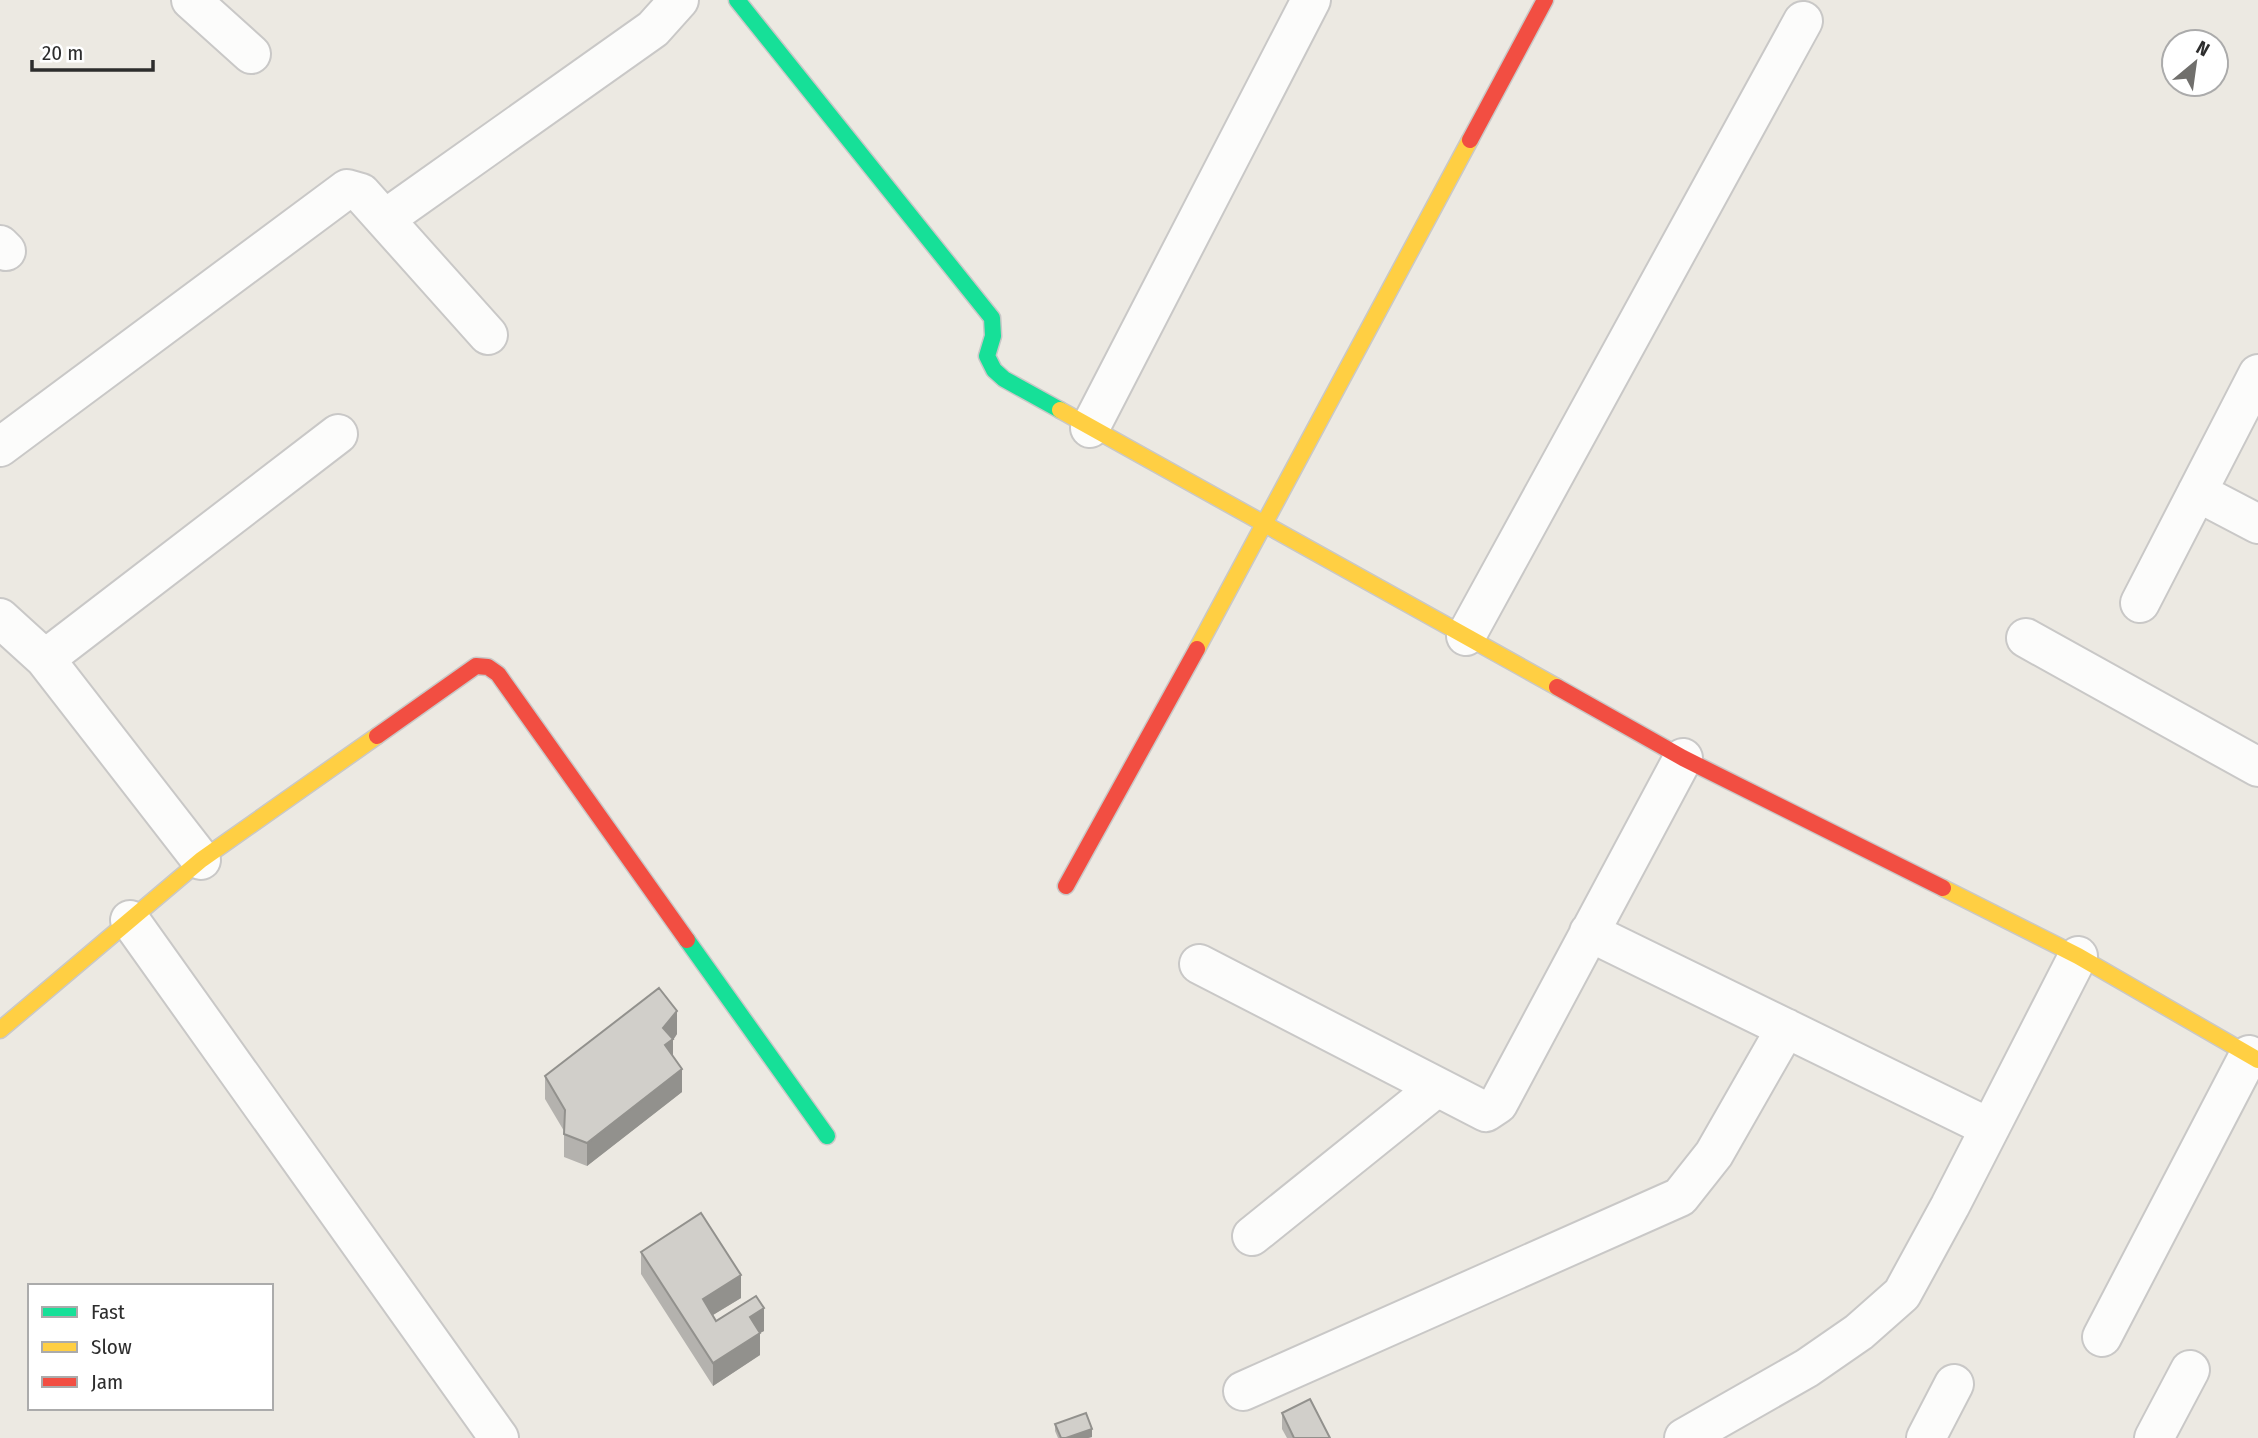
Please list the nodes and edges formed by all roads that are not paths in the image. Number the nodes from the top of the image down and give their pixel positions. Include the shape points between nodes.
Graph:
1 (191, 0) edge
2 (679, 0) edge
3 (737, 0) edge
4 (1311, 0) edge
5 (1545, 0) edge
6 (1803, 21) dead end
7 (251, 54) dead end
8 (384, 219) junction
9 (488, 335) dead end
10 (2258, 374) edge
11 (1090, 428) junction
12 (338, 434) dead end
13 (0, 447) edge
14 (2197, 492) junction
15 (2258, 524) edge
16 (1265, 526) junction
17 (2140, 603) dead end
18 (0, 618) edge
19 (1466, 636) junction
20 (2026, 639) dead end
21 (46, 659) junction
22 (1683, 758) junction
23 (2258, 767) edge
24 (201, 860) junction
25 (1066, 886) dead end
26 (130, 920) junction
27 (1589, 932) junction
28 (2078, 956) junction
29 (1199, 964) dead end
30 (1786, 1028) junction
31 (0, 1030) edge
32 (2254, 1057) edge
33 (1436, 1088) junction
34 (1990, 1128) junction
35 (827, 1136) dead end
36 (1252, 1236) dead end
37 (2102, 1338) dead end
38 (2190, 1370) dead end
39 (1954, 1384) dead end
40 (1244, 1391) dead end
41 (499, 1438) edge
42 (1684, 1438) edge
43 (1926, 1438) edge
44 (2154, 1438) edge

1 - 7 street
2 - 8 street via 653,29
3 - 11 street via 992,318 995,326 985,353 987,363 1004,379
4 - 11 street
5 - 16 street
6 - 19 street
8 - 9 street
8 - 13 street via 361,193 346,189
10 - 14 street
11 - 16 street
12 - 21 street
14 - 15 street
14 - 17 street
16 - 19 street
16 - 25 street
18 - 21 street
19 - 22 street
20 - 23 street
21 - 24 street
22 - 27 street
22 - 28 street
24 - 26 street
24 - 35 street via 476,666 488,667 499,674
26 - 31 street
26 - 41 street
27 - 30 street
27 - 33 street via 1498,1104 1486,1112
28 - 32 street
28 - 34 street
29 - 33 street
30 - 34 street
30 - 40 street via 1714,1154 1680,1197
32 - 37 street
33 - 36 street
34 - 42 street via 1902,1294 1859,1332 1807,1368
38 - 44 street
39 - 43 street

